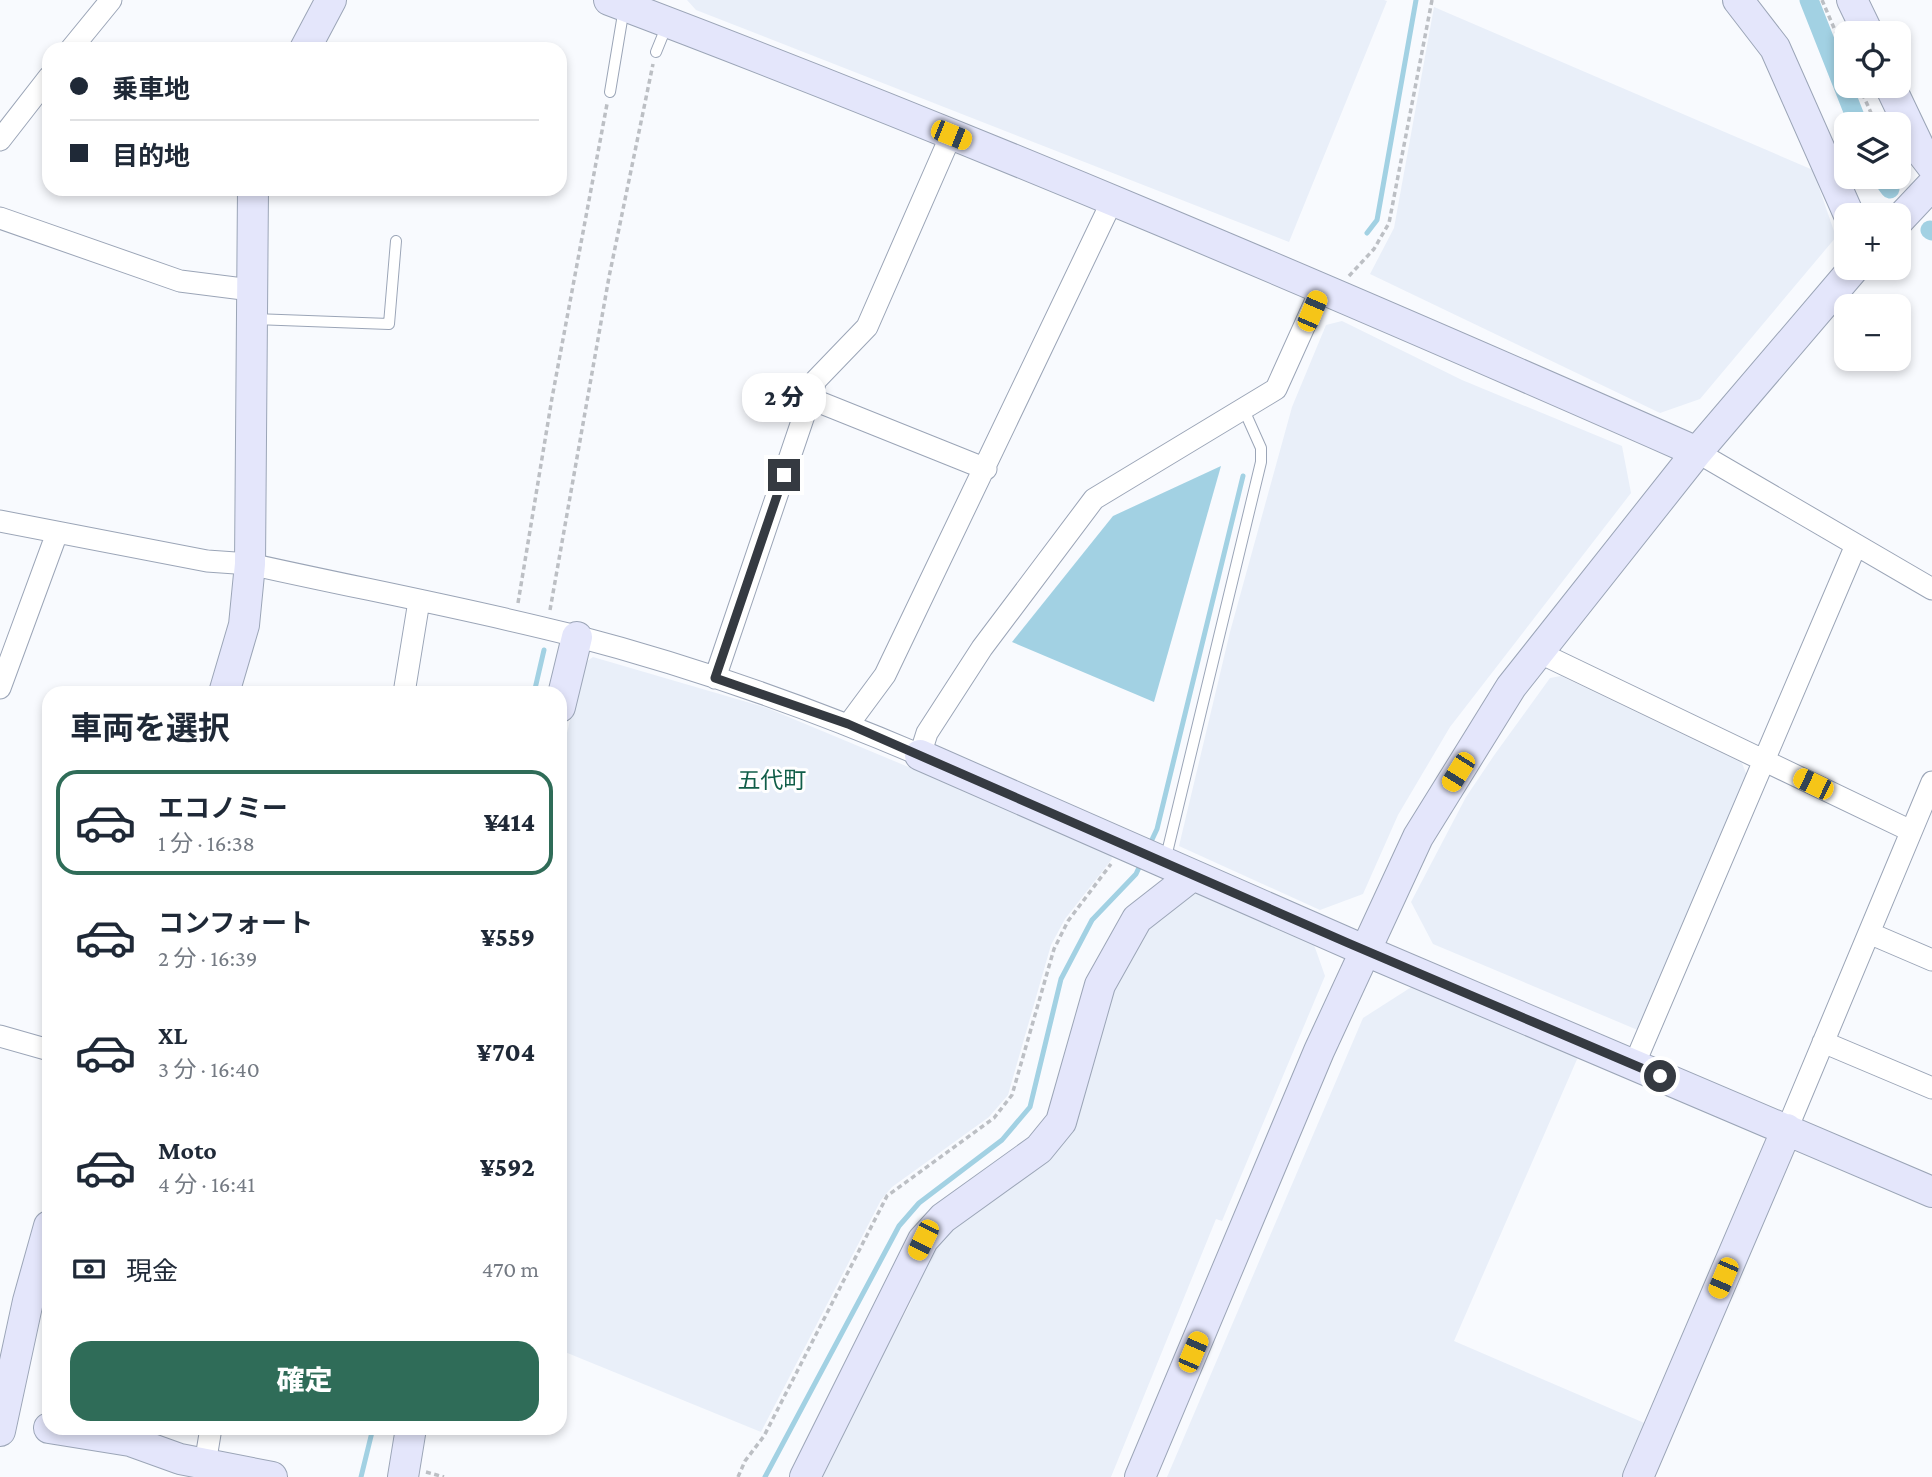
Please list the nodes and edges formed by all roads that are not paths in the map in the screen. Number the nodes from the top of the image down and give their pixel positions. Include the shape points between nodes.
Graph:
1 (111, 0) edge
2 (331, 0) edge
3 (1738, 0) edge
4 (1852, 0) edge
5 (620, 2) edge
6 (671, 11) edge
7 (1862, 21) edge
8 (77, 42) edge
9 (309, 42) edge
10 (656, 52) road end
11 (42, 86) edge
12 (610, 92) road end
13 (1896, 98) edge
14 (951, 135) junction
15 (0, 140) edge
16 (1926, 184) edge
17 (253, 196) edge
18 (1113, 199) junction
19 (1844, 203) edge
20 (1911, 204) edge
21 (0, 218) edge
22 (396, 241) dead end
23 (1844, 280) edge
24 (1335, 281) junction
25 (251, 290) junction
26 (251, 319) junction
27 (809, 398) junction
28 (1244, 410) junction
29 (1697, 452) junction
30 (986, 469) junction
31 (0, 521) edge
32 (57, 533) junction
33 (1856, 545) junction
34 (250, 564) junction
35 (1932, 589) edge
36 (419, 601) junction
37 (577, 637) junction
38 (1538, 652) junction
39 (715, 678) junction
40 (226, 686) edge
41 (405, 686) edge
42 (565, 686) edge
43 (0, 688) edge
44 (848, 724) junction
45 (920, 755) junction
46 (1764, 760) junction
47 (1932, 782) edge
48 (1920, 824) edge
49 (1165, 863) junction
50 (1192, 876) junction
51 (1869, 933) junction
52 (1366, 951) junction
53 (1932, 960) edge
54 (0, 1036) edge
55 (1824, 1041) junction
56 (42, 1048) edge
57 (1634, 1065) junction
58 (1932, 1088) edge
59 (1787, 1129) junction
60 (1932, 1192) edge
61 (42, 1251) edge
62 (8, 1361) edge
63 (2, 1426) edge
64 (42, 1428) edge
65 (93, 1435) edge
66 (210, 1435) edge
67 (410, 1435) edge
68 (205, 1464) junction
69 (272, 1477) edge
70 (402, 1477) edge
71 (805, 1477) edge
72 (1140, 1477) edge
73 (1638, 1477) edge

1 - 8 street
2 - 9 street
3 - 19 street via 1775,48
4 - 7 street
5 - 6 street
5 - 12 lane
6 - 10 lane
6 - 14 street
11 - 15 street
13 - 16 street via 1922,153
14 - 18 street
14 - 27 street via 867,327 816,380
16 - 20 street
17 - 25 street
18 - 24 street
18 - 30 street
21 - 25 street via 180,281
22 - 26 lane via 389,324
23 - 29 street
24 - 28 street via 1280,384
24 - 29 street
25 - 26 street
26 - 34 street
27 - 30 street
27 - 39 street
28 - 45 street via 1094,499 982,648 927,733
28 - 49 lane via 1261,448 1261,462
29 - 33 street
29 - 38 street
30 - 44 street via 885,675
31 - 32 street
32 - 34 street via 207,561
32 - 43 street
33 - 35 street
33 - 46 street
34 - 36 street
34 - 40 street via 244,625
36 - 37 street
36 - 41 street
37 - 39 street
37 - 42 street
38 - 46 street
38 - 52 street via 1511,687 1418,837
39 - 44 street
44 - 45 street
45 - 49 street
46 - 48 street
46 - 57 street
47 - 48 street
48 - 51 street
49 - 50 street
50 - 52 street
50 - 71 street via 1137,919 1100,985 1061,1122 1039,1149 943,1218 923,1240
51 - 53 street
51 - 55 street
52 - 57 street
52 - 72 street via 1319,1051
54 - 56 street
55 - 58 street
55 - 59 street
57 - 59 street
59 - 60 street
59 - 73 street
61 - 62 street
62 - 63 street
63 - 64 street
65 - 68 street via 130,1441
66 - 68 street
67 - 70 street
68 - 69 street

